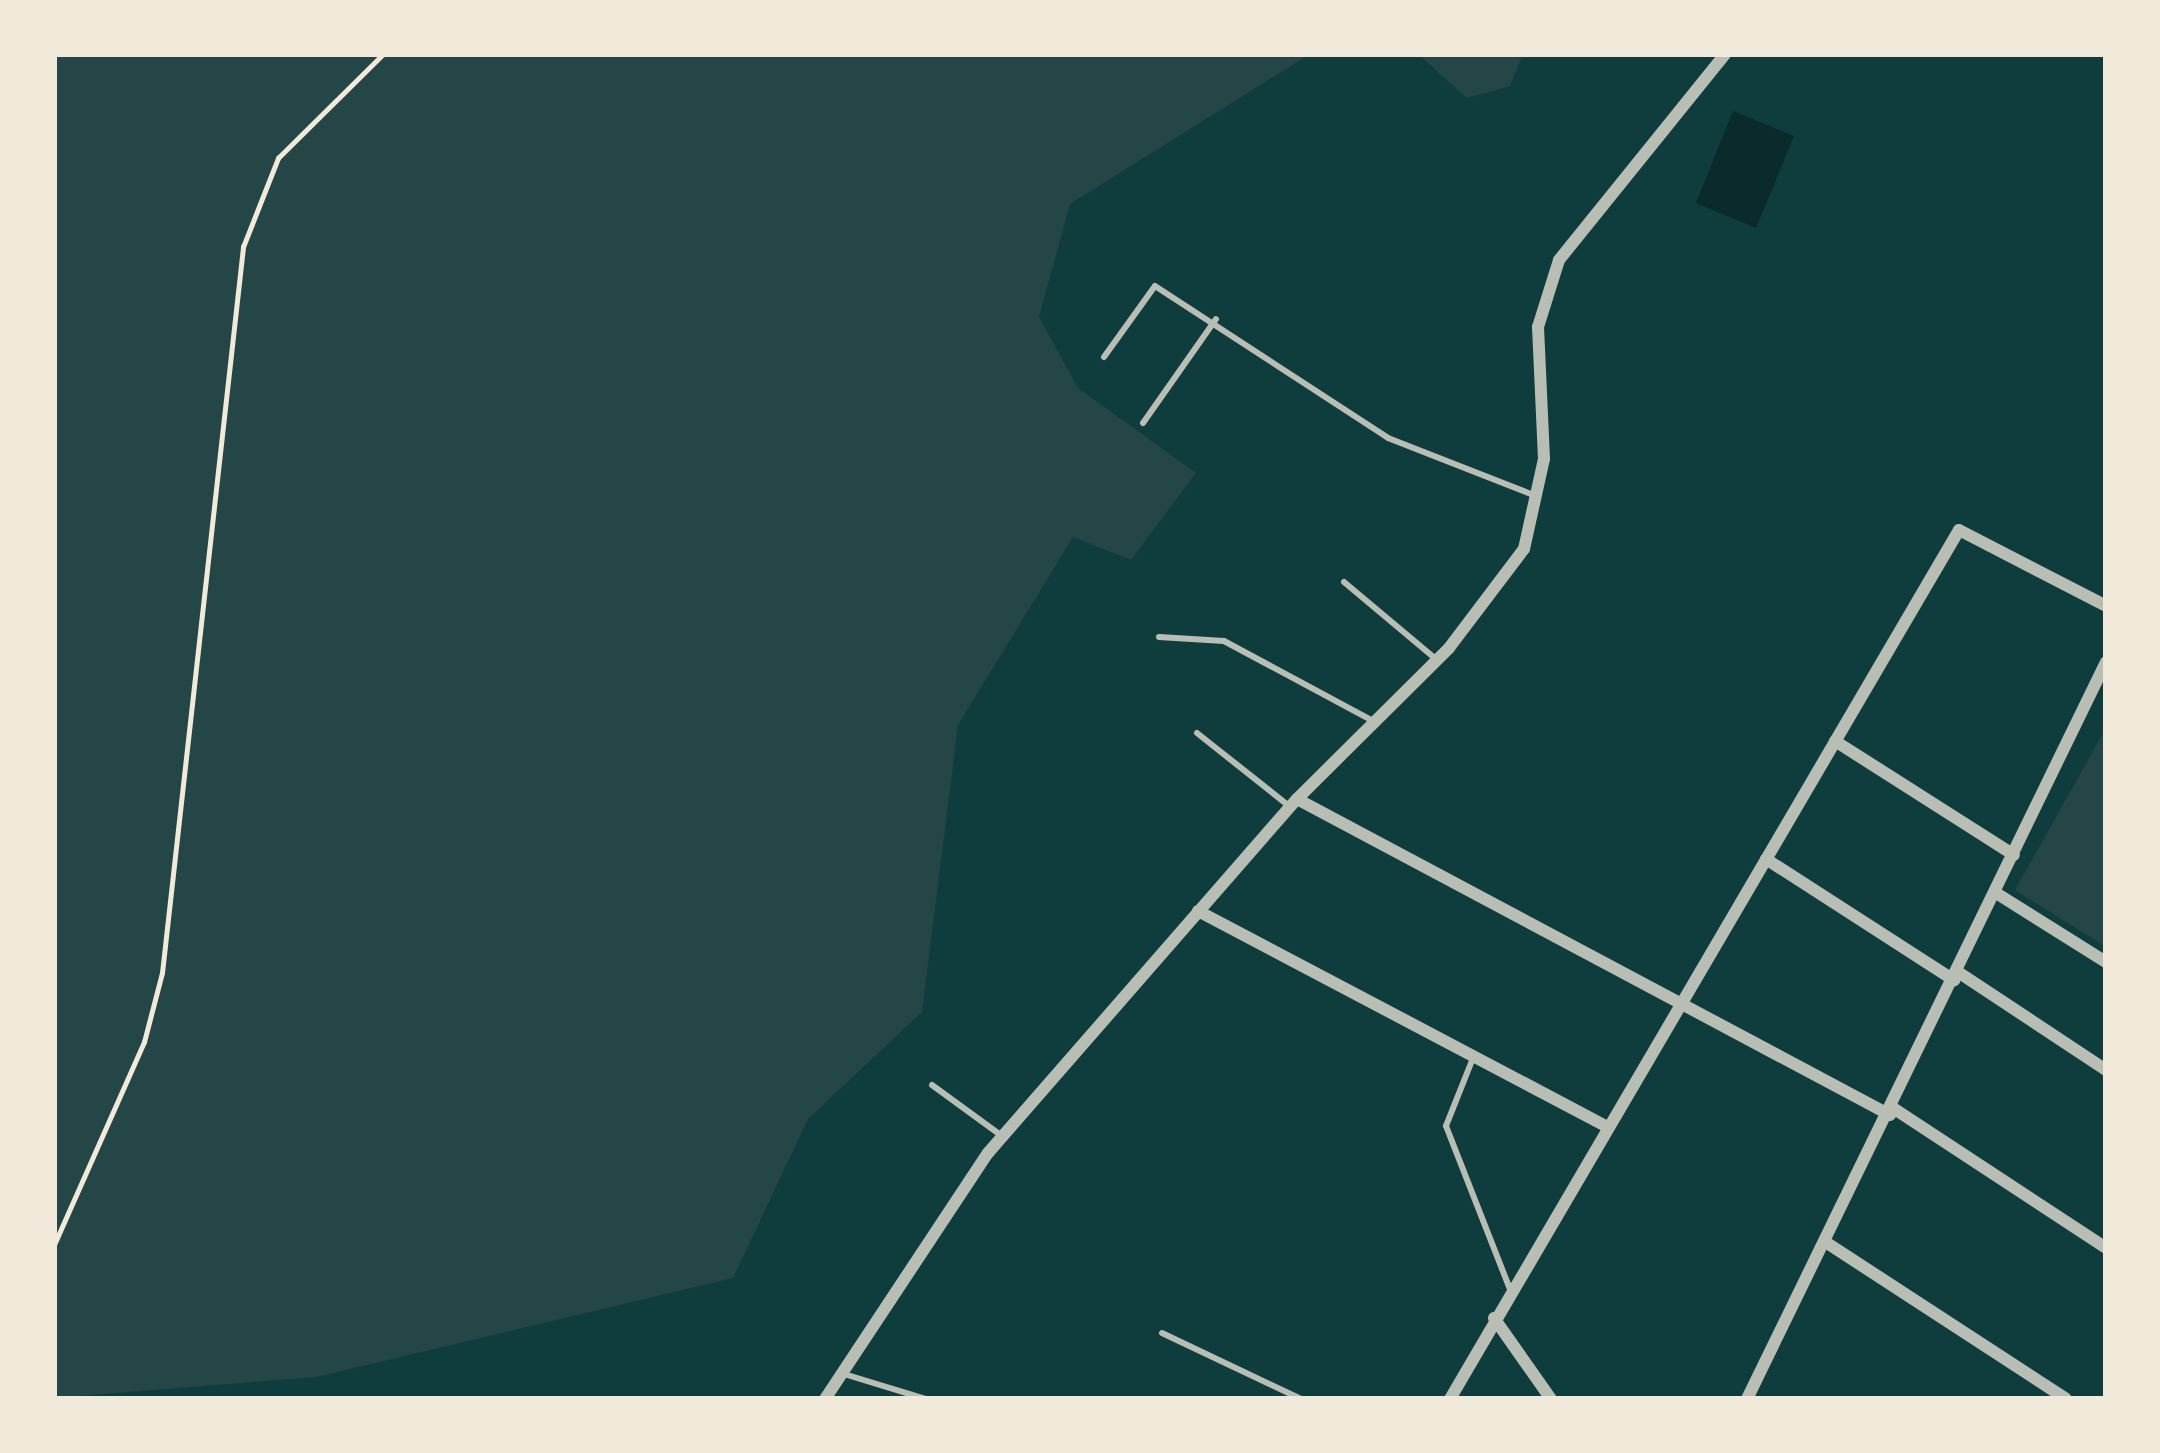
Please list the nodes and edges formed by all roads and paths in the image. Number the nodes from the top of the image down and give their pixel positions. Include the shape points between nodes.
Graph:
1 (383, 54) edge
2 (1725, 54) edge
3 (1216, 319) junction
4 (1104, 357) dead end
5 (1143, 423) dead end
6 (1541, 499) junction
7 (1344, 582) dead end
8 (2106, 606) edge
9 (1160, 637) dead end
10 (1437, 660) junction
11 (2106, 662) edge
12 (1375, 722) junction
13 (1197, 733) dead end
14 (1835, 741) junction
15 (1294, 803) junction
16 (2014, 856) junction
17 (1766, 859) junction
18 (1996, 892) junction
19 (1198, 911) junction
20 (2106, 962) edge
21 (1956, 976) junction
22 (1681, 1004) junction
23 (1473, 1058) junction
24 (2106, 1070) edge
25 (932, 1085) dead end
26 (1891, 1112) junction
27 (1608, 1127) junction
28 (1003, 1136) junction
29 (1827, 1243) junction
30 (54, 1245) edge
31 (2106, 1248) edge
32 (1510, 1291) junction
33 (1494, 1318) junction
34 (1162, 1333) dead end
35 (844, 1374) junction
36 (824, 1399) edge
37 (926, 1399) edge
38 (1301, 1399) edge
39 (1450, 1399) edge
40 (1552, 1399) edge
41 (1747, 1399) edge
42 (2066, 1399) edge

1 - 30 path via 278,158 242,248 163,974 144,1042
2 - 6 street via 1559,260 1538,327
3 - 4 lane via 1155,286
3 - 5 lane
3 - 6 lane via 1388,438
6 - 10 street via 1524,549
7 - 10 lane
8 - 14 street via 1959,530
9 - 12 lane via 1224,641
10 - 12 street
11 - 16 street
12 - 15 street
13 - 15 lane
14 - 16 street
14 - 17 street
15 - 19 street
15 - 22 street
16 - 18 street
17 - 21 street
17 - 22 street
18 - 20 street
18 - 21 street
19 - 23 street
19 - 28 street
21 - 24 street
21 - 26 street
22 - 26 street
22 - 27 street
23 - 27 street
23 - 32 lane via 1446,1126
25 - 28 lane
26 - 29 street
26 - 31 street
27 - 32 street
28 - 35 street
29 - 41 street
29 - 42 street
32 - 33 street
33 - 39 street
33 - 40 street
34 - 38 lane
35 - 36 street
35 - 37 lane

